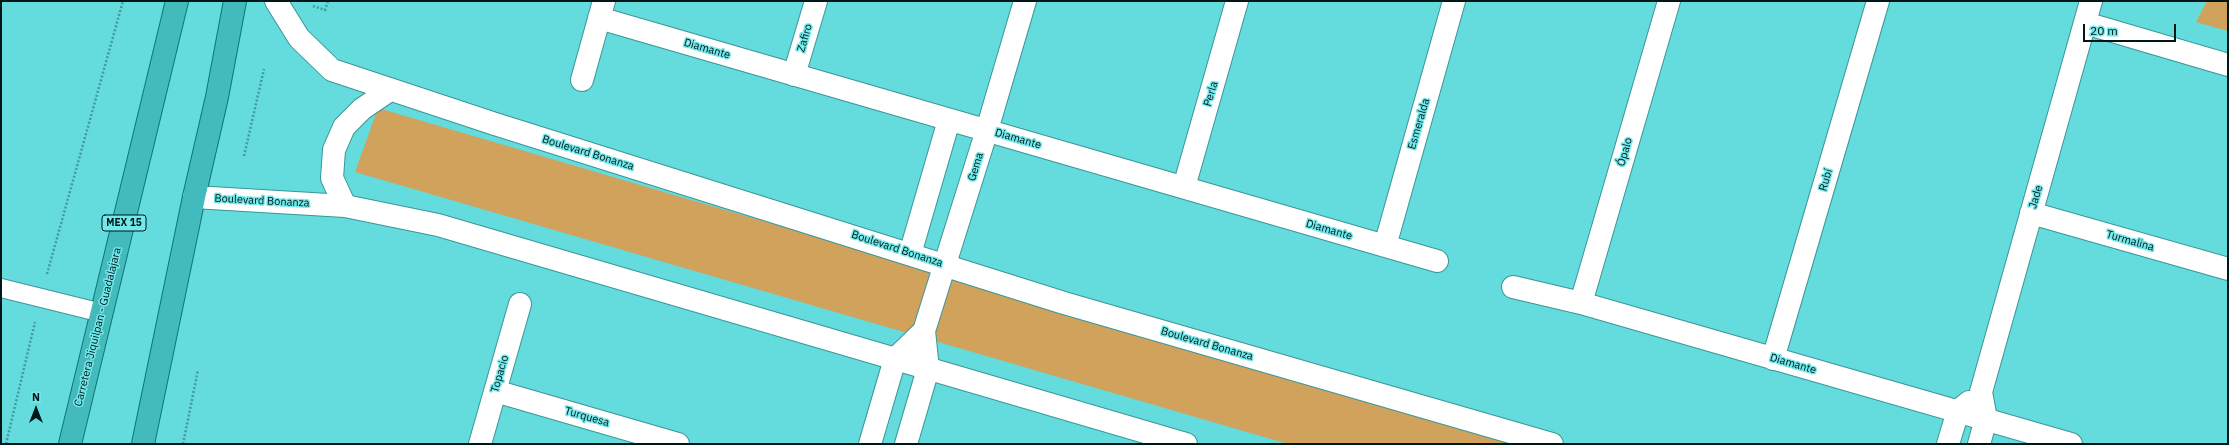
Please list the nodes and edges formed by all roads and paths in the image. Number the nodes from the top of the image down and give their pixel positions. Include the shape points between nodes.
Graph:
1 (123, 1) edge
2 (178, 1) edge
3 (235, 1) edge
4 (276, 1) edge
5 (328, 1) edge
6 (816, 1) edge
7 (1025, 1) edge
8 (1238, 1) edge
9 (1454, 1) edge
10 (1669, 1) edge
11 (1878, 1) edge
12 (2091, 1) edge
13 (325, 10) dead end
14 (601, 10) edge
15 (2084, 23) junction
16 (2228, 64) edge
17 (264, 69) dead end
18 (794, 75) junction
19 (582, 80) dead end
20 (390, 90) junction
21 (949, 120) junction
22 (987, 130) junction
23 (244, 156) dead end
24 (1184, 188) junction
25 (194, 197) junction
26 (345, 206) junction
27 (2031, 213) junction
28 (1385, 246) junction
29 (910, 254) junction
30 (1437, 261) dead end
31 (945, 264) junction
32 (2228, 270) edge
33 (1513, 287) dead end
34 (1, 288) edge
35 (40, 298) junction
36 (1581, 303) junction
37 (520, 304) dead end
38 (102, 313) junction
39 (924, 331) junction
40 (894, 359) junction
41 (1774, 359) junction
42 (928, 369) junction
43 (198, 370) dead end
44 (495, 391) junction
45 (1981, 392) junction
46 (1958, 411) junction
47 (1986, 419) junction
48 (6, 444) edge
49 (70, 444) edge
50 (143, 444) edge
51 (183, 444) edge
52 (480, 444) edge
53 (678, 444) edge
54 (870, 444) edge
55 (906, 444) edge
56 (1186, 444) edge
57 (1552, 444) edge
58 (1948, 444) edge
59 (1979, 444) edge
60 (2071, 444) edge

1 - 35 path
2 - 38 highway, Carretera Jiquilpan - Guadalajara / MEX 15
3 - 25 highway via 217,97
4 - 20 street, Boulevard Bonanza via 300,38 332,70
5 - 13 path
6 - 18 street, Zafiro
7 - 22 street, Gema
8 - 24 street, Perla
9 - 28 street, Esmeralda
10 - 36 street, Ópalo
11 - 41 street, Rubí
12 - 15 street, Jade
14 - 18 street, Diamante
14 - 19 street, Diamante
15 - 16 street
15 - 27 street, Jade
17 - 23 path
18 - 21 street, Diamante
20 - 26 street via 362,109 344,127 334,150 332,178
20 - 29 street, Boulevard Bonanza
21 - 22 street, Diamante
21 - 29 street
22 - 24 street, Diamante
22 - 31 street, Gema
24 - 28 street, Diamante
25 - 26 street, Boulevard Bonanza
25 - 50 highway
26 - 40 street, Boulevard Bonanza via 438,225
27 - 32 street, Turmalina
27 - 45 street, Jade
28 - 30 street, Diamante
29 - 31 street, Boulevard Bonanza
31 - 39 street, Gema
31 - 57 street, Boulevard Bonanza via 1064,302
33 - 36 street, Diamante
34 - 35 lane
35 - 38 lane
35 - 48 path
36 - 41 street, Diamante
37 - 44 street, Topacio
38 - 49 highway, Carretera Jiquilpan - Guadalajara / MEX 15
39 - 40 street, Gema
39 - 42 street, Gema
40 - 42 street, Boulevard Bonanza
40 - 54 street
41 - 46 street, Diamante
42 - 55 street, Gema
42 - 56 street, Boulevard Bonanza
43 - 51 path
44 - 52 street, Topacio
44 - 53 street, Turquesa
45 - 46 street
45 - 47 street, Jade
46 - 47 street, Diamante
46 - 58 street
47 - 59 street, Jade
47 - 60 street, Diamante

